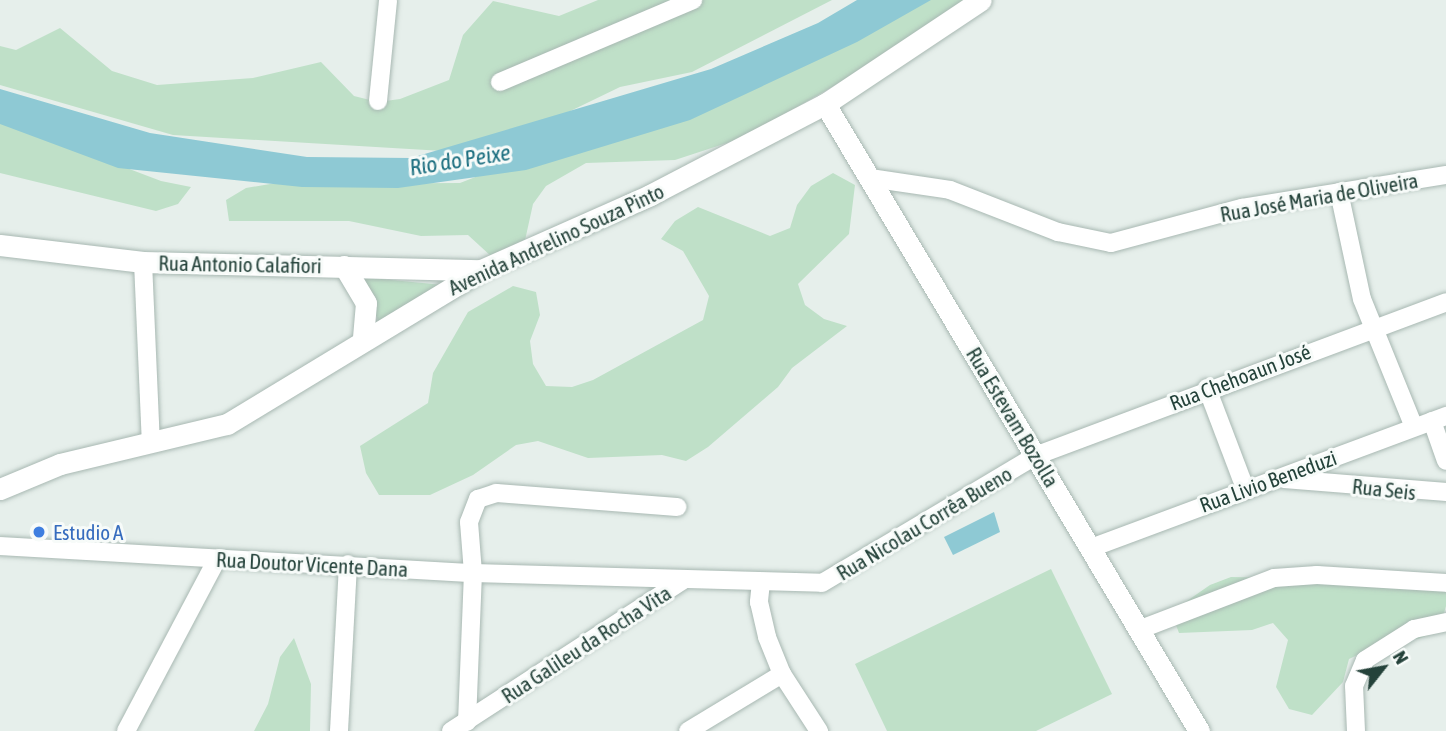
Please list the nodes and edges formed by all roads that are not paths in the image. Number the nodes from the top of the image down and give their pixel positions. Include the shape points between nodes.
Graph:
1 (388, 0) edge
2 (693, 0) edge
3 (981, 0) edge
4 (500, 82) dead end
5 (378, 101) dead end
6 (825, 104) junction
7 (1446, 175) edge
8 (870, 178) junction
9 (1339, 192) junction
10 (0, 245) edge
11 (143, 262) junction
12 (344, 266) junction
13 (481, 270) junction
14 (1446, 302) edge
15 (1371, 328) junction
16 (363, 339) junction
17 (1207, 388) junction
18 (1439, 419) edge
19 (1414, 427) junction
20 (151, 442) junction
21 (1035, 456) junction
22 (1446, 461) edge
23 (1280, 478) junction
24 (1245, 488) junction
25 (0, 489) edge
26 (1446, 492) edge
27 (677, 507) dead end
28 (0, 546) edge
29 (1091, 548) junction
30 (217, 559) junction
31 (348, 564) junction
32 (473, 573) junction
33 (624, 576) junction
34 (685, 579) junction
35 (761, 582) junction
36 (1441, 587) edge
37 (633, 612) junction
38 (1446, 622) edge
39 (1141, 629) junction
40 (782, 674) junction
41 (459, 727) edge
42 (126, 731) edge
43 (339, 731) edge
44 (688, 731) edge
45 (819, 731) edge
46 (1199, 731) edge
47 (1356, 731) edge

1 - 5 street
2 - 4 street
3 - 6 street, Avenida Andrelino Souza Pinto
6 - 8 street, Rua Estevam Bozolla
6 - 13 street, Avenida Andrelino Souza Pinto via 650,195
7 - 9 street, Rua José Maria de Oliveira
8 - 9 street, Rua José Maria de Oliveira via 950,190 1058,232 1111,243 1242,208
8 - 21 street, Rua Estevam Bozolla
9 - 15 street
10 - 11 street, Rua Antonio Calafiori
11 - 12 street, Rua Antonio Calafiori
11 - 20 street
12 - 13 street, Rua Antonio Calafiori
12 - 16 street via 366,303
13 - 16 street, Avenida Andrelino Souza Pinto
14 - 15 street, Rua Chehoaun José
15 - 17 street, Rua Chehoaun José
15 - 19 street via 1384,348
16 - 20 street, Avenida Andrelino Souza Pinto via 227,424
17 - 21 street, Rua Chehoaun José
17 - 24 street
18 - 19 street, Rua Livio Beneduzi
18 - 22 street
19 - 23 street, Rua Livio Beneduzi
20 - 25 street, Avenida Andrelino Souza Pinto via 60,464
21 - 29 street, Rua Estevam Bozolla
21 - 35 street, Rua Nicolau Corrêa Bueno via 837,577 807,584
23 - 24 street, Rua Livio Beneduzi
23 - 26 street, Rua Seis
24 - 29 street, Rua Livio Beneduzi
27 - 32 street via 485,495 472,508 469,522
28 - 30 street, Rua Doutor Vicente Dana
29 - 39 street, Rua Estevam Bozolla
30 - 31 street, Rua Doutor Vicente Dana
30 - 42 street
31 - 32 street, Rua Doutor Vicente Dana
31 - 43 street
32 - 33 street, Rua Doutor Vicente Dana
32 - 41 street
33 - 34 street, Rua Doutor Vicente Dana
33 - 37 street via 634,598
34 - 35 street, Rua Nicolau Corrêa Bueno
34 - 37 street, Rua Galileu da Rocha Vita
35 - 40 street via 761,618
36 - 39 street via 1317,575 1274,578
37 - 41 street, Rua Galileu da Rocha Vita
38 - 47 street via 1414,629 1365,660 1354,686
39 - 46 street, Rua Estevam Bozolla
40 - 44 street
40 - 45 street

